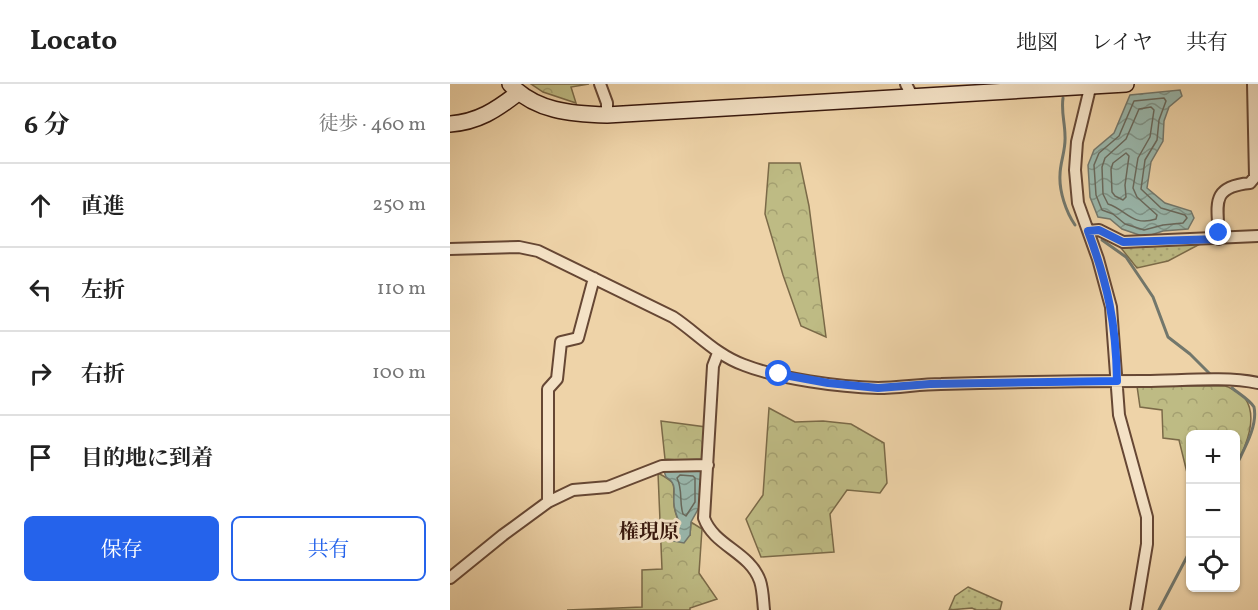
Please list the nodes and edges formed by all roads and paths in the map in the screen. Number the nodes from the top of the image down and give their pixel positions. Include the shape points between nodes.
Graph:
1 (600, 84) edge
2 (1126, 84) edge
3 (1252, 84) edge
4 (1091, 85) edge
5 (982, 88) edge
6 (514, 89) edge
7 (909, 90) edge
8 (607, 115) junction
9 (450, 124) edge
10 (1088, 231) junction
11 (1258, 236) edge
12 (1219, 239) junction
13 (450, 249) edge
14 (594, 278) junction
15 (718, 352) junction
16 (1117, 381) junction
17 (1258, 383) edge
18 (708, 465) junction
19 (548, 502) junction
20 (450, 578) edge
21 (764, 610) edge
22 (1136, 610) edge

1 - 8 street
2 - 4 street
3 - 12 street via 1255,177 1250,183 1230,186 1221,194
4 - 5 street
4 - 10 street via 1077,142 1075,170 1078,203
5 - 7 street
6 - 8 street via 542,106 569,113
6 - 9 street via 483,117
7 - 8 street
10 - 12 street via 1099,230 1123,242
10 - 16 street via 1111,307
11 - 12 street
13 - 14 street via 519,247 538,251
14 - 15 street via 673,317
14 - 19 street via 578,338 561,342 557,379 549,389
15 - 16 street via 744,365 779,374 878,388
15 - 18 street via 713,366
16 - 17 street
16 - 22 street via 1119,415 1147,517 1147,544
18 - 19 street via 662,466 608,487 573,490
18 - 21 street via 704,518 709,530 749,562 760,581
19 - 20 street

